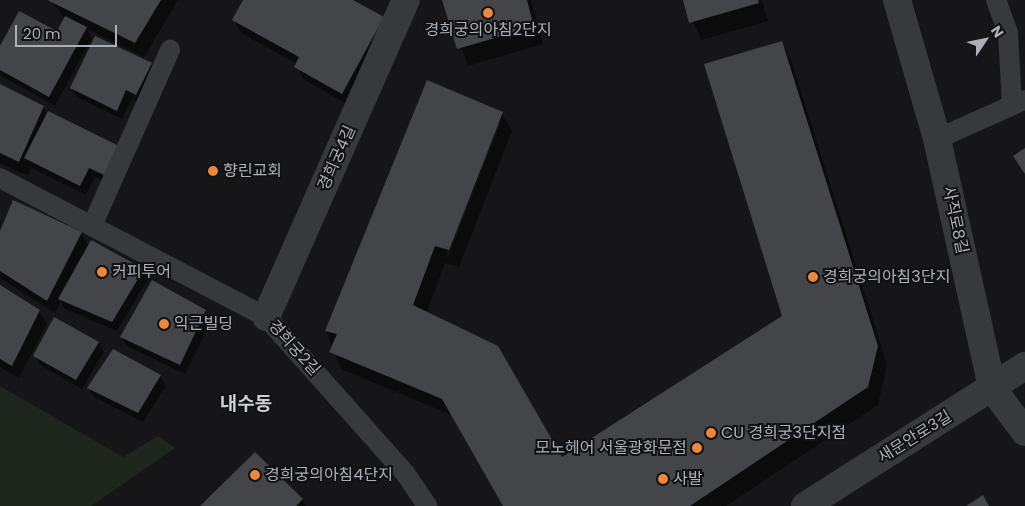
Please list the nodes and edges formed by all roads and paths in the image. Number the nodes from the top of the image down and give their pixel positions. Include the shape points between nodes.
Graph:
1 (406, 0) edge
2 (898, 0) edge
3 (996, 0) edge
4 (170, 50) dead end
5 (1019, 102) edge
6 (937, 140) junction
7 (0, 178) edge
8 (92, 226) junction
9 (266, 317) junction
10 (1025, 366) edge
11 (992, 388) junction
12 (1025, 432) edge
13 (427, 506) edge
14 (805, 506) edge

1 - 9 street, 경희궁4길
2 - 6 street, 사직로8길
3 - 5 lane via 1008,33
4 - 8 lane
5 - 6 lane
6 - 11 street, 사직로8길
7 - 8 lane, 경희궁2길
8 - 9 lane, 경희궁2길
9 - 13 lane, 경희궁2길 via 405,473
10 - 11 street, 새문안로3길
11 - 12 street, 사직로8길
11 - 14 street, 새문안로3길

